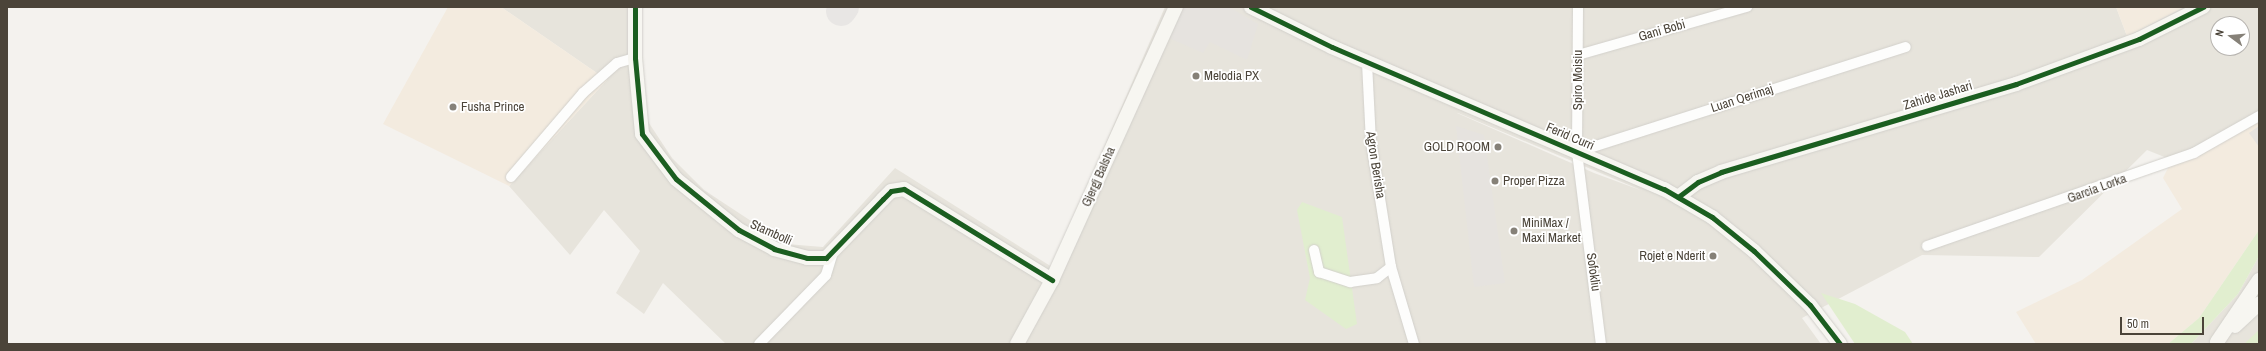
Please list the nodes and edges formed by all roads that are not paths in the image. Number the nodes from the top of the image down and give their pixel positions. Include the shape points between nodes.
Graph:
1 (635, 7) edge
2 (1176, 7) edge
3 (1251, 7) edge
4 (1578, 7) edge
5 (1747, 7) edge
6 (2203, 7) edge
7 (1906, 46) dead end
8 (1578, 55) junction
9 (635, 58) junction
10 (1367, 63) junction
11 (2259, 116) edge
12 (1578, 152) junction
13 (511, 177) dead end
14 (1678, 197) junction
15 (1927, 246) dead end
16 (1314, 250) dead end
17 (832, 255) junction
18 (1391, 267) junction
19 (1052, 280) junction
20 (2259, 280) edge
21 (2259, 304) edge
22 (2216, 343) edge
23 (759, 344) edge
24 (1017, 344) edge
25 (1414, 344) edge
26 (1601, 344) edge
27 (1840, 344) edge

1 - 9 street, Stambolli
2 - 19 street, Gjergj Balsha
3 - 10 street, Ferid Curri
4 - 8 street, Spiro Moisiu
5 - 8 street, Gani Bobi
6 - 14 street, Zahide Jashari via 2138,39 2016,84 1721,172 1698,182
7 - 12 street, Luan Qerimaj
8 - 12 street, Spiro Moisiu
9 - 13 street via 617,63 583,93
9 - 17 street, Stambolli via 639,127 649,145 676,179 717,215 774,249 820,259
10 - 12 street, Ferid Curri
10 - 18 street, Agron Berisha via 1371,142
11 - 15 street, Garcia Lorka via 2194,153
12 - 14 street, Ferid Curri
12 - 26 street, Sofokliu
14 - 27 street, Ferid Curri via 1712,217 1754,251 1810,305
16 - 18 street via 1319,272 1350,282 1376,278
17 - 19 street via 891,191 904,189
17 - 23 street via 826,275
18 - 25 street, Agron Berisha
19 - 24 street, Gjergj Balsha
20 - 22 street
21 - 22 street

